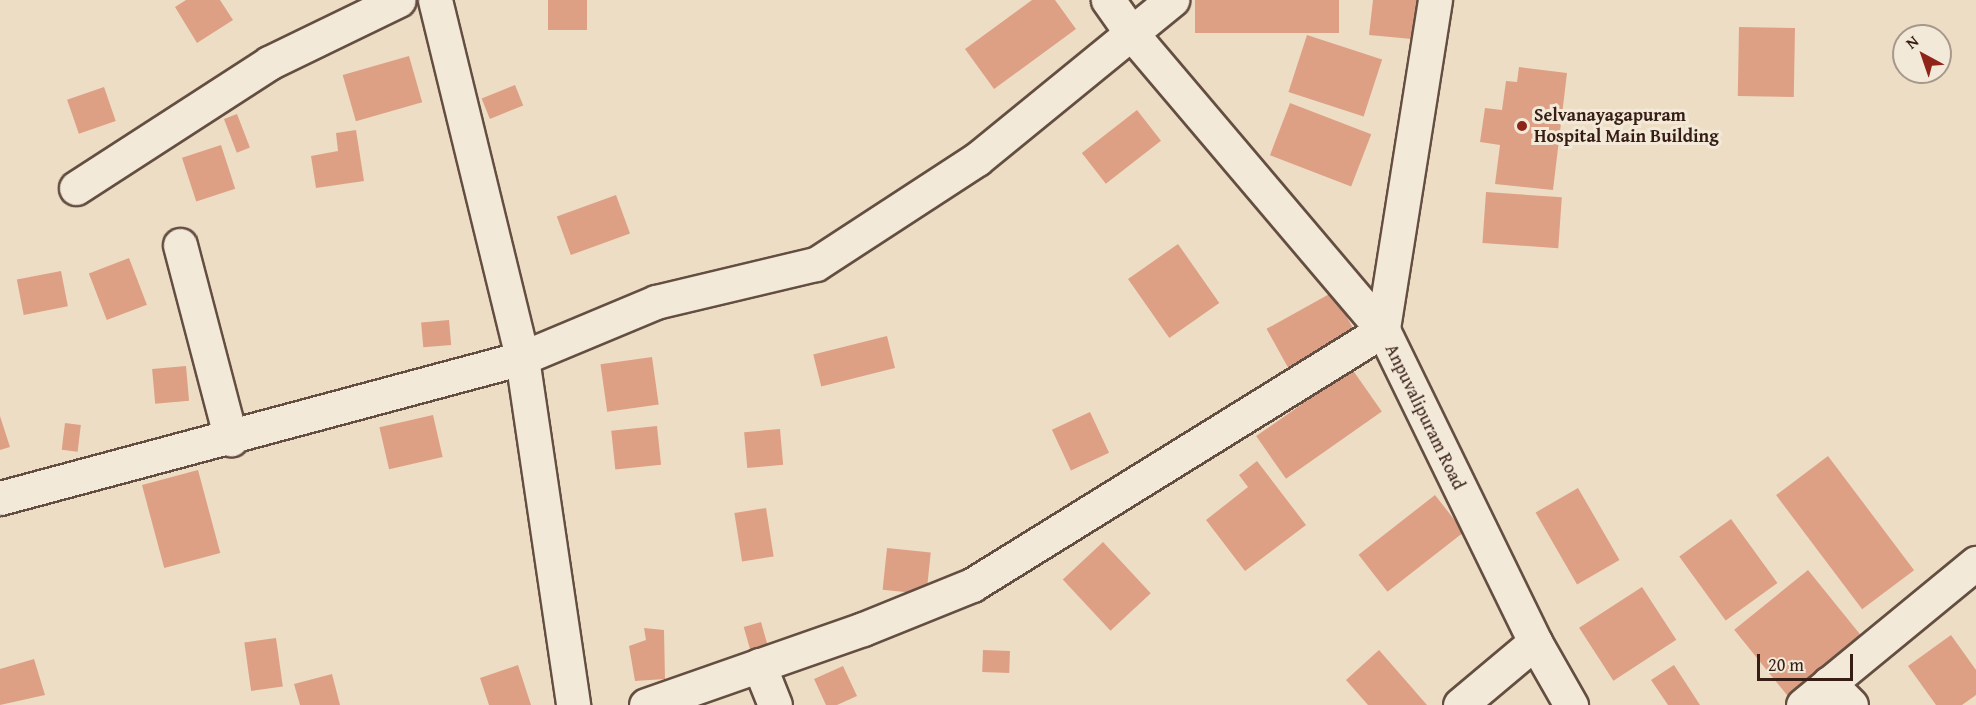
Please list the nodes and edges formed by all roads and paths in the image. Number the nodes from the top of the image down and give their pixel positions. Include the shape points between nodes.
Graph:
1 (399, 0) edge
2 (435, 0) edge
3 (1108, 0) edge
4 (1172, 0) edge
5 (1435, 0) edge
6 (1132, 34) junction
7 (76, 188) dead end
8 (180, 245) dead end
9 (1383, 330) junction
10 (522, 358) junction
11 (231, 439) junction
12 (0, 498) edge
13 (1976, 562) edge
14 (1535, 642) junction
15 (759, 665) junction
16 (1840, 694) edge
17 (573, 705) edge
18 (646, 705) edge
19 (776, 705) edge
20 (1460, 705) edge
21 (1571, 705) edge
22 (1803, 705) edge

1 - 7 street via 269,63
2 - 10 street
3 - 6 street
4 - 6 street
5 - 9 street, Anpuvalipuram Road
6 - 9 street
6 - 10 street via 977,159 816,264 656,302
8 - 11 street
9 - 14 street, Anpuvalipuram Road
9 - 15 street via 972,585
10 - 11 street
10 - 17 street
11 - 12 street
13 - 16 street
14 - 20 street
14 - 21 street, Anpuvalipuram Road
15 - 18 street
15 - 19 street
16 - 22 street

